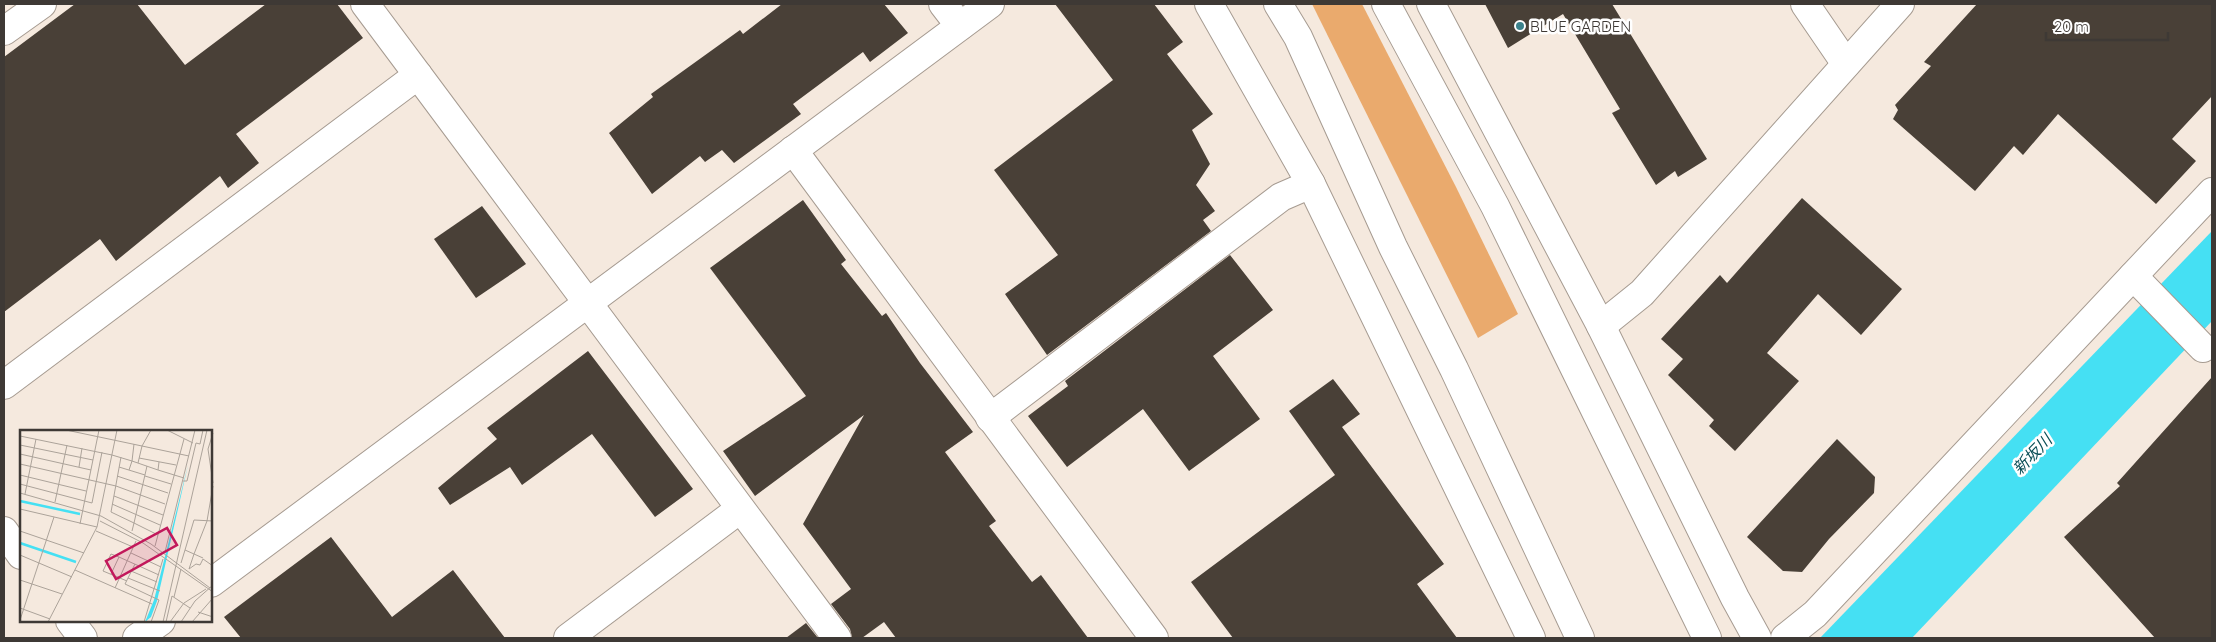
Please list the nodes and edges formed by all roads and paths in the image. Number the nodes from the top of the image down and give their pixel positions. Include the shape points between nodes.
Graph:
1 (42, 4) edge
2 (365, 4) edge
3 (943, 4) edge
4 (990, 4) edge
5 (1209, 4) edge
6 (1278, 4) edge
7 (1386, 4) edge
8 (1431, 4) edge
9 (1804, 4) edge
10 (1900, 4) edge
11 (960, 26) junction
12 (4, 31) edge
13 (1846, 64) junction
14 (418, 75) junction
15 (793, 150) junction
16 (1311, 184) junction
17 (2212, 192) edge
18 (2133, 276) junction
19 (587, 304) junction
20 (1601, 326) junction
21 (2203, 348) dead end
22 (4, 386) edge
23 (990, 418) junction
24 (740, 510) junction
25 (4, 531) edge
26 (20, 554) edge
27 (212, 582) edge
28 (71, 622) edge
29 (160, 622) edge
30 (83, 638) edge
31 (137, 638) edge
32 (568, 638) edge
33 (836, 638) edge
34 (1154, 638) edge
35 (1531, 638) edge
36 (1580, 638) edge
37 (1707, 638) edge
38 (1757, 638) edge
39 (1785, 638) edge

1 - 12 street
2 - 14 street
3 - 11 street
4 - 11 street
5 - 16 street
6 - 36 street via 1298,37 1393,247
7 - 37 street via 1495,206
8 - 20 street
9 - 13 street
10 - 13 street
11 - 15 street
13 - 20 street via 1642,293
14 - 19 street
14 - 22 street
15 - 19 street
15 - 23 street
16 - 23 street via 1281,197
16 - 35 street
17 - 18 street
18 - 21 street
18 - 39 street via 1814,614
19 - 24 street
19 - 27 street
20 - 38 street
23 - 34 street
24 - 32 street
24 - 33 street
25 - 26 street
28 - 30 street
29 - 31 street

